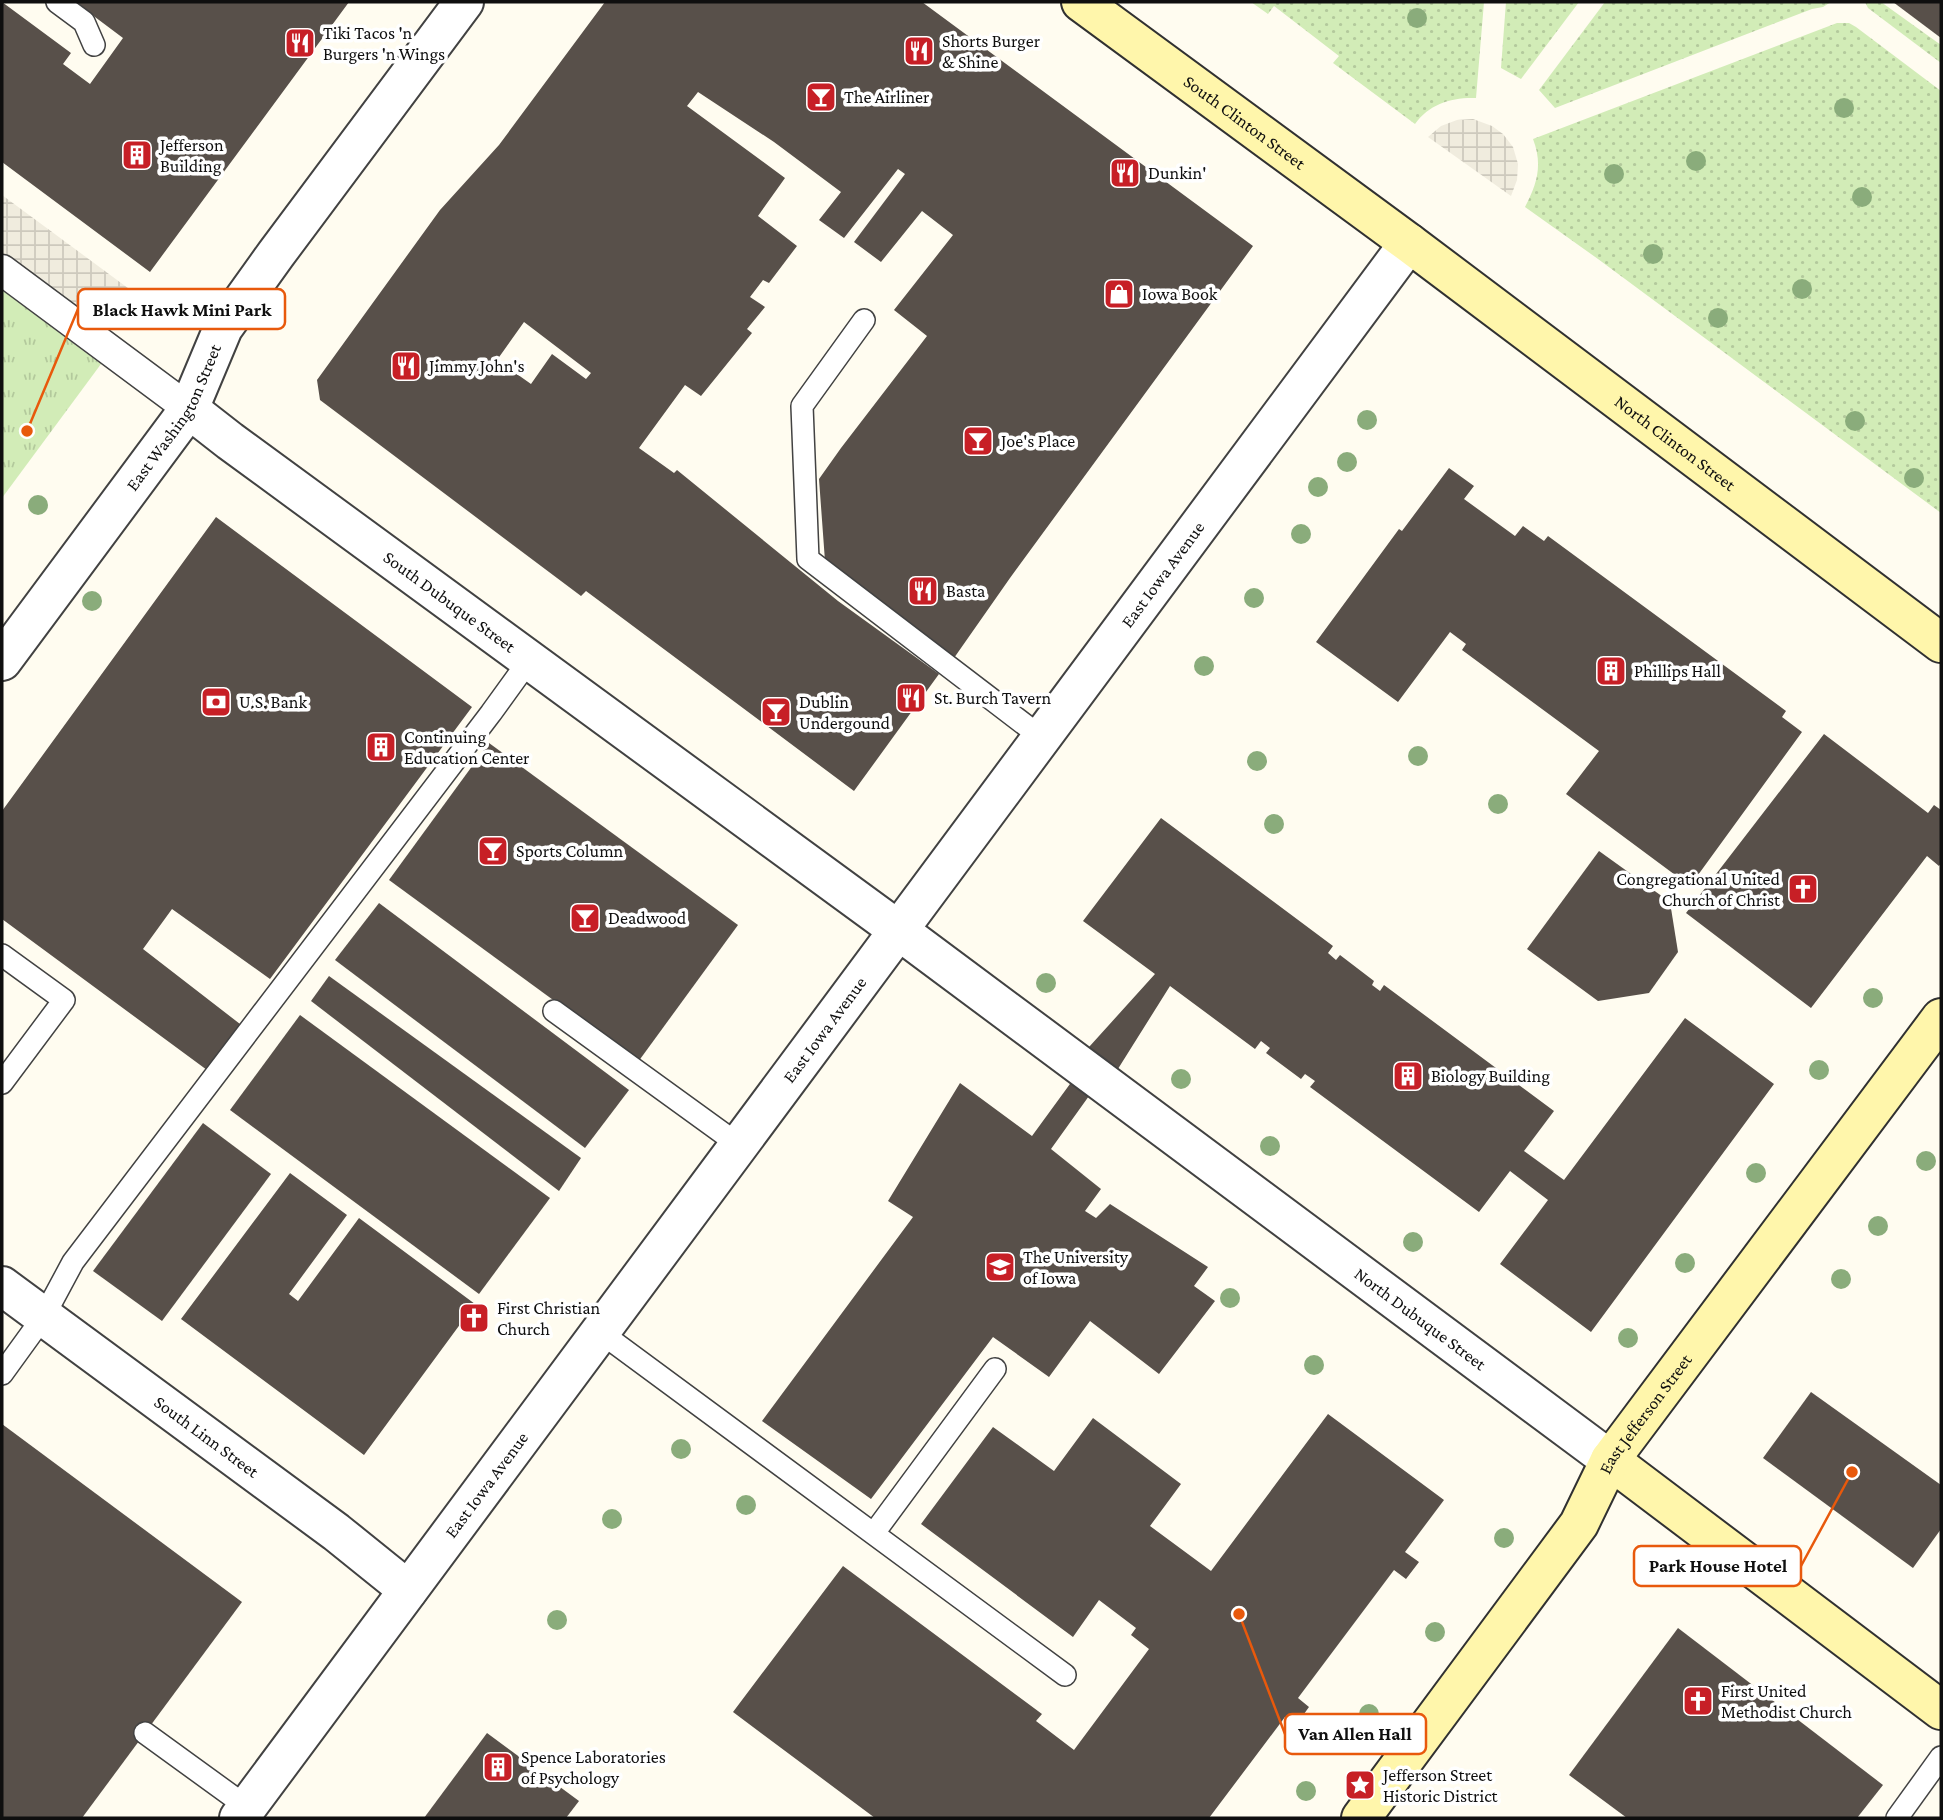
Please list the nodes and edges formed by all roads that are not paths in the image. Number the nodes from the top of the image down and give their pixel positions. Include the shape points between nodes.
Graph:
1 (57, 2) edge
2 (464, 2) edge
3 (1081, 2) edge
4 (94, 45) dead end
5 (1409, 243) junction
6 (2, 270) edge
7 (864, 320) dead end
8 (189, 409) junction
9 (1941, 643) edge
10 (530, 659) junction
11 (2, 661) edge
12 (1041, 737) junction
13 (898, 930) junction
14 (2, 955) edge
15 (554, 1012) dead end
16 (1941, 1018) edge
17 (2, 1083) edge
18 (739, 1144) junction
19 (2, 1286) edge
20 (44, 1316) junction
21 (600, 1332) junction
22 (995, 1369) dead end
23 (2, 1374) edge
24 (1610, 1460) junction
25 (874, 1533) junction
26 (408, 1590) junction
27 (1065, 1675) dead end
28 (1941, 1710) edge
29 (145, 1733) dead end
30 (1941, 1757) edge
31 (243, 1813) edge
32 (1362, 1818) edge
33 (1897, 1818) edge

1 - 4 lane via 84,22
2 - 8 street, East Washington Street via 223,328
3 - 5 main road, South Clinton Street
5 - 9 main road, North Clinton Street
5 - 12 street, East Iowa Avenue
6 - 8 street, South Dubuque Street
7 - 12 lane via 802,406 808,559
8 - 10 street, South Dubuque Street
8 - 11 street, East Washington Street
10 - 13 street, South Dubuque Street
10 - 20 lane via 74,1262
12 - 13 street, East Iowa Avenue
13 - 18 street, East Iowa Avenue
13 - 24 street, North Dubuque Street
14 - 17 lane via 64,1000
15 - 18 lane
16 - 24 main road, East Jefferson Street
18 - 21 street, East Iowa Avenue
19 - 20 street, South Linn Street
20 - 23 lane
20 - 26 street, South Linn Street
21 - 25 lane
21 - 26 street, East Iowa Avenue
22 - 25 lane
24 - 28 main road, North Dubuque Street
24 - 32 main road, East Jefferson Street via 1579,1524
25 - 27 lane
26 - 31 street, East Iowa Avenue
29 - 31 lane
30 - 33 lane

